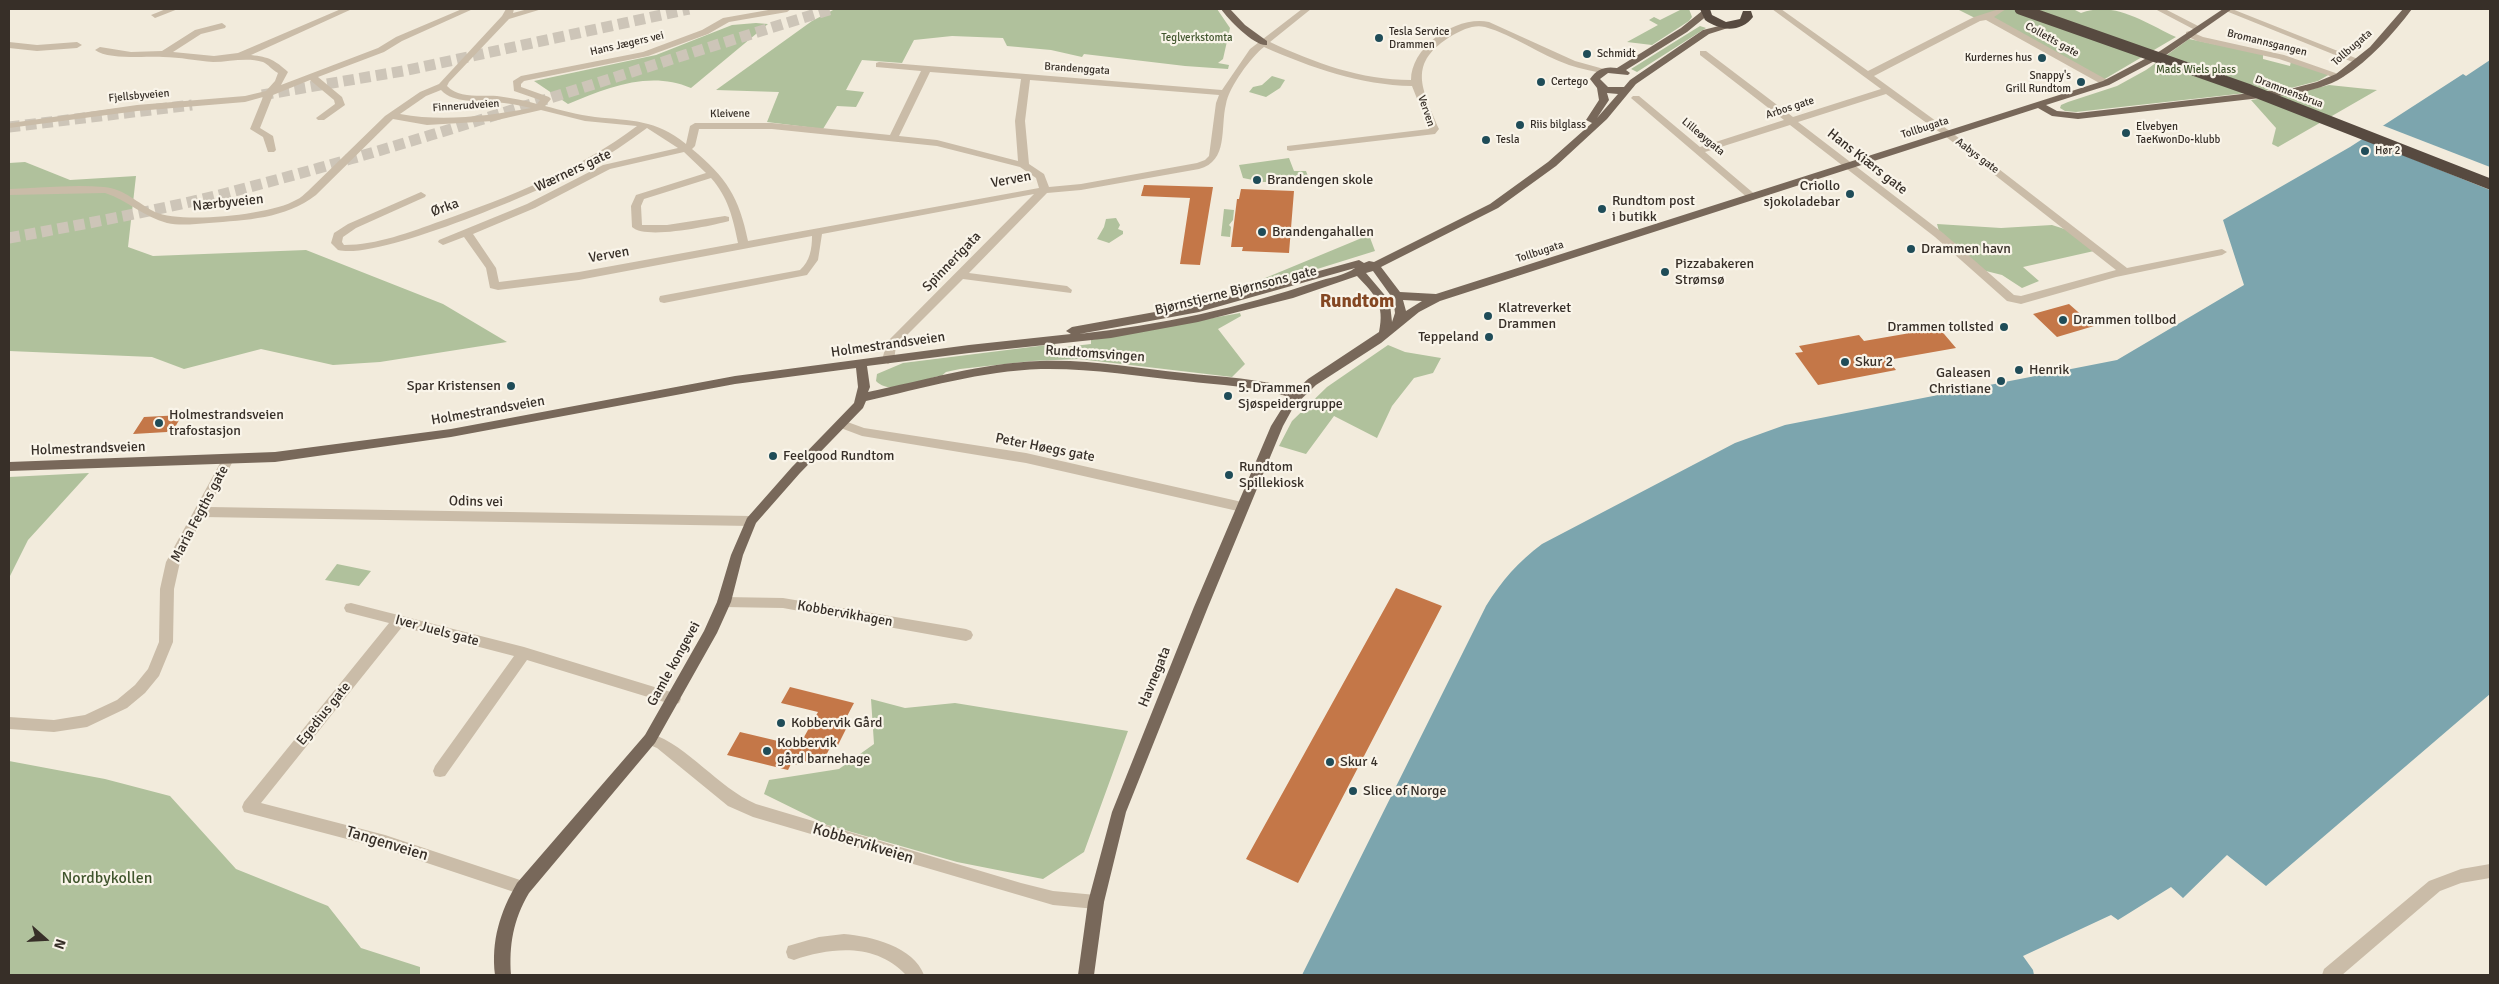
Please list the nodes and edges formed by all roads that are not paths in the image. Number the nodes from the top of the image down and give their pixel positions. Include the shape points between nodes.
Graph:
1 (174, 9) edge
2 (348, 9) edge
3 (468, 9) edge
4 (538, 9) edge
5 (787, 9) edge
6 (1225, 9) edge
7 (1307, 9) edge
8 (1776, 9) edge
9 (2002, 9) edge
10 (2020, 9) edge
11 (2045, 9) edge
12 (2159, 9) edge
13 (2227, 9) edge
14 (2408, 9) edge
15 (1747, 10) edge
16 (1704, 11) edge
17 (508, 13) edge
18 (155, 15) dead end
19 (1987, 17) junction
20 (1728, 25) junction
21 (222, 26) dead end
22 (2198, 28) junction
23 (2189, 34) junction
24 (1264, 44) junction
25 (9, 45) edge
26 (78, 45) dead end
27 (100, 50) dead end
28 (1703, 53) dead end
29 (164, 54) junction
30 (240, 56) junction
31 (2358, 61) junction
32 (1572, 63) junction
33 (879, 66) dead end
34 (927, 69) junction
35 (1606, 70) junction
36 (1618, 71) junction
37 (1868, 75) junction
38 (2339, 76) junction
39 (312, 77) junction
40 (1026, 78) junction
41 (1416, 83) junction
42 (2106, 83) junction
43 (1599, 84) junction
44 (442, 86) junction
45 (1631, 86) junction
46 (1888, 90) junction
47 (1226, 93) junction
48 (269, 94) junction
49 (1636, 98) dead end
50 (2038, 105) junction
51 (540, 107) junction
52 (393, 116) junction
53 (321, 118) dead end
54 (1792, 121) junction
55 (10, 125) edge
56 (647, 125) junction
57 (1948, 134) junction
58 (893, 139) junction
59 (1295, 147) dead end
60 (686, 149) junction
61 (271, 150) dead end
62 (1700, 150) junction
63 (1024, 165) junction
64 (1849, 166) junction
65 (2490, 174) edge
66 (712, 175) junction
67 (2490, 184) edge
68 (1045, 189) junction
69 (9, 192) edge
70 (421, 195) dead end
71 (1753, 197) junction
72 (725, 219) dead end
73 (818, 232) junction
74 (467, 233) junction
75 (443, 242) dead end
76 (744, 245) junction
77 (2222, 252) dead end
78 (1375, 266) junction
79 (1360, 267) junction
80 (2125, 272) junction
81 (961, 275) junction
82 (1067, 290) dead end
83 (1398, 296) junction
84 (1436, 298) junction
85 (664, 299) dead end
86 (1387, 306) junction
87 (1401, 308) junction
88 (1415, 309) junction
89 (1399, 321) junction
90 (1384, 335) junction
91 (1060, 341) joint
92 (969, 349) junction
93 (888, 360) junction
94 (861, 363) junction
95 (862, 398) junction
96 (1294, 399) junction
97 (842, 424) junction
98 (228, 459) junction
99 (9, 467) edge
100 (1242, 507) junction
101 (200, 512) junction
102 (751, 521) junction
103 (724, 602) junction
104 (351, 608) dead end
105 (399, 621) junction
106 (966, 635) dead end
107 (524, 653) junction
108 (674, 699) junction
109 (9, 723) edge
110 (650, 739) junction
111 (440, 771) dead end
112 (249, 807) joint
113 (2490, 870) edge
114 (523, 888) junction
115 (1096, 902) junction
116 (794, 952) dead end
117 (503, 975) edge
118 (916, 975) edge
119 (1086, 975) edge
120 (2330, 975) edge

1 - 18 street
2 - 30 street
3 - 39 street, Fjellsbyveien via 381,50
4 - 17 street
5 - 51 street, Hans Jægers vei via 726,20 704,32 645,54 521,79 516,83 517,89 544,97 546,100
6 - 24 main road
7 - 24 street
8 - 37 street, Aabys gate
9 - 19 street
10 - 67 highway, Drammensbrua, bridge via 2224,80
11 - 65 highway, Drammensbrua via 2214,68
12 - 22 street
13 - 22 main road
13 - 31 street
14 - 31 main road, Tollbugata
15 - 20 highway via 1748,17 1742,24
16 - 20 highway via 1712,21
16 - 36 main road via 1690,26
17 - 44 street
19 - 37 street via 1977,18
19 - 42 street, Colletts gate
20 - 45 main road via 1706,32
21 - 29 street via 205,27
22 - 23 main road
23 - 38 street, Bromannsgangen via 2299,62
23 - 42 main road via 2163,53
24 - 41 street via 1316,66 1351,76 1390,83
24 - 47 street via 1250,55
25 - 26 street via 37,48
27 - 29 street via 131,55
28 - 54 street, Hans Kiærs gate
29 - 30 street via 214,59
30 - 48 street via 268,60 283,72
31 - 38 main road, Tollbugata
32 - 35 street
32 - 41 street, Verven via 1479,22 1459,28 1426,52 1417,67
32 - 43 street
33 - 34 street, Brandenggata
34 - 40 street, Brandenggata
34 - 58 street
35 - 36 main road
35 - 43 main road via 1596,76
36 - 45 main road via 1629,75
37 - 46 street, Aabys gate
38 - 50 main road, Tollbugata via 2295,91 2078,116 2055,114
39 - 48 street, Fjellsbyveien
39 - 53 street via 339,99 340,105
40 - 47 street, Brandenggata
40 - 63 street via 1018,127
41 - 59 street, Verven via 1434,129 1432,132
42 - 50 main road
43 - 45 main road via 1612,91
43 - 79 main road, Bjørnstjerne Bjørnsons gate via 1604,100 1596,115 1533,172 1453,221
44 - 51 street via 458,95
44 - 52 street, Nærbyveien via 422,94
45 - 78 main road via 1579,140 1514,193
46 - 54 street, Arbos gate
46 - 57 street, Aabys gate
47 - 68 street, Verven via 1221,104 1215,154 1199,166 1081,187
48 - 55 street, Fjellsbyveien
48 - 61 street via 255,129 268,136
49 - 62 street, Lilleøygata
50 - 57 main road, Tollbugata
51 - 52 street, Finnerudveien via 494,118 427,122
51 - 56 street via 589,119
52 - 69 street, Nærbyveien via 299,203 258,216 169,220 151,214 122,195 105,190
54 - 62 street, Arbos gate
54 - 64 street, Hans Kiærs gate
56 - 60 street via 666,132
56 - 70 street, Ørka via 578,169 502,201 374,245 342,248 336,243 338,235 352,226
57 - 64 main road, Tollbugata
57 - 80 street, Aabys gate
58 - 60 street, Kleivene via 772,126 695,126 690,146
58 - 63 street, Kleivene via 946,145
60 - 66 street
60 - 74 street, Wærners gate via 607,167 532,206
62 - 71 street, Lilleøygata
63 - 68 street, Kleivene via 1040,176
64 - 71 main road, Tollbugata
64 - 80 street, Hans Kiærs gate via 1943,238 2011,298 2021,300
66 - 72 street via 640,197 636,206 637,228
66 - 76 street via 727,192 738,215
68 - 73 street, Verven
68 - 81 street, Spinnerigata
71 - 84 main road, Tollbugata
73 - 76 street, Verven
73 - 85 street via 810,268 803,273
74 - 75 street, Wærners gate
74 - 76 street, Verven via 491,268 494,285 498,286 579,276
77 - 80 street
78 - 79 main road
78 - 83 main road
79 - 86 main road
79 - 91 main road, Bjørnstjerne Bjørnsons gate via 1290,295 1225,312
79 - 92 main road, Holmestrandsveien via 1199,308
81 - 82 street
81 - 93 street, Spinnerigata via 891,345
83 - 84 main road, Tollbugata
83 - 86 main road
83 - 87 main road
84 - 88 main road, Tollbugata
86 - 87 main road
86 - 90 main road
87 - 88 main road
87 - 89 main road
88 - 89 main road, Tollbugata
89 - 90 main road
90 - 96 main road via 1312,382
91 - 92 main road, Holmestrandsveien
92 - 93 main road, Holmestrandsveien
93 - 94 main road, Holmestrandsveien
94 - 95 main road
94 - 98 main road, Holmestrandsveien via 698,386 451,433 275,457
95 - 96 main road, Rundtomsvingen via 977,372 1058,364 1258,385
95 - 97 main road, Gamle kongevei
96 - 100 main road, Havnegata via 1277,426
97 - 100 street, Peter Høegs gate via 862,432 1026,458
97 - 102 main road, Gamle kongevei
98 - 99 main road, Holmestrandsveien
98 - 101 street, Maria Fegths gate
100 - 115 main road, Havnegata via 1119,812
101 - 102 street, Odins vei
101 - 109 street, Maria Fegths gate via 172,562 163,655 140,689 122,704 87,721 54,726
102 - 103 main road, Gamle kongevei via 737,555
103 - 106 street, Kobbervikhagen via 784,603
103 - 108 main road, Gamle kongevei
104 - 105 street, Iver Juels gate
105 - 107 street, Iver Juels gate
105 - 112 street, Egedius gate
107 - 108 street, Iver Juels gate
107 - 111 street
108 - 110 main road, Gamle kongevei
110 - 114 main road, Gamle kongevei
110 - 115 street, Kobbervikveien via 662,744 733,801 753,810 1021,890 1054,898
112 - 114 street, Tangenveien via 385,842
113 - 120 street via 2435,886
114 - 117 main road, Gamle kongevei via 503,932
115 - 119 main road, Havnegata
116 - 118 street via 816,944 839,941 865,943 909,965

